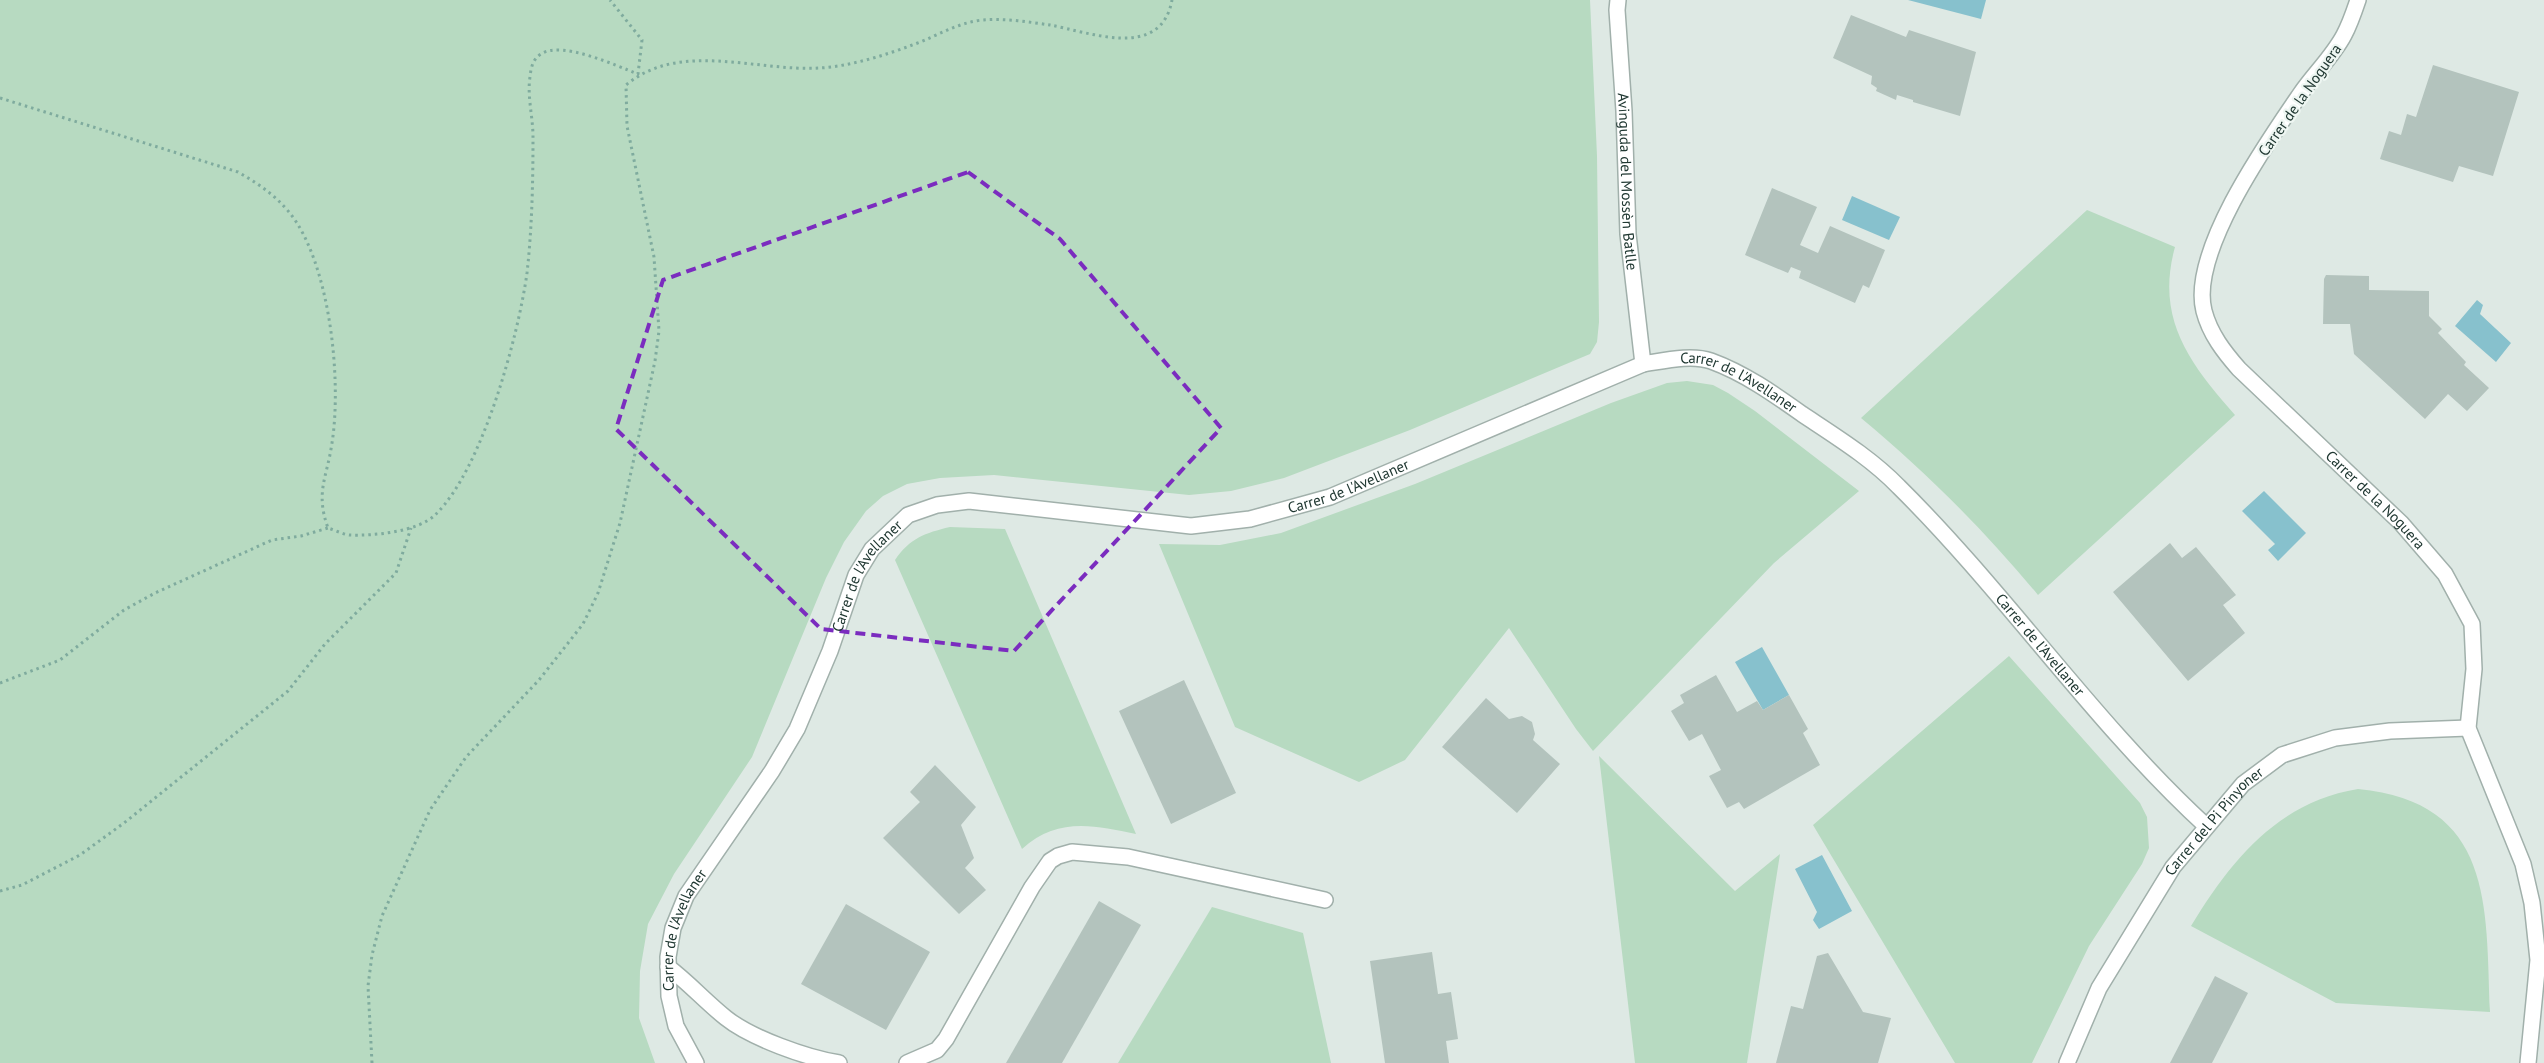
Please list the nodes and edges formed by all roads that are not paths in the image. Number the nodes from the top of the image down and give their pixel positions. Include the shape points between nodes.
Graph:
1 (1618, 0) edge
2 (2358, 0) edge
3 (1643, 364) junction
4 (2468, 728) junction
5 (2206, 826) junction
6 (1325, 900) dead end
7 (668, 967) junction
8 (696, 1063) edge
9 (839, 1063) edge
10 (907, 1063) edge
11 (2067, 1063) edge
12 (2528, 1063) edge

1 - 3 street, Avinguda del Mossèn Batlle via 1628,234
2 - 4 street, Carrer de la Noguera via 2344,36 2301,93 2227,212 2208,258 2203,284 2203,311 2217,343 2239,369 2401,523 2445,574 2472,624 2474,669
3 - 5 street, Carrer de l'Avellaner via 1676,359 1709,360 1749,379 1861,455 1905,493 2166,789
3 - 7 street, Carrer de l'Avellaner via 1330,497 1250,519 1191,526 969,501 937,505 908,515 872,549 856,575 830,651 797,729 686,896 673,928
4 - 5 street, Carrer del Pi Pinyoner via 2390,731 2335,738 2282,755 2243,784
4 - 12 street, Carrer de la Noguera via 2524,864 2532,903 2538,960
5 - 11 street, Carrer del Pi Pinyoner via 2172,867 2099,988
6 - 10 street via 1128,857 1080,852 1058,856 1046,866 1032,887 946,1038 937,1050
7 - 8 street, Carrer de l'Avellaner via 669,996 676,1026
7 - 9 street via 695,987 726,1019 774,1044 806,1056

